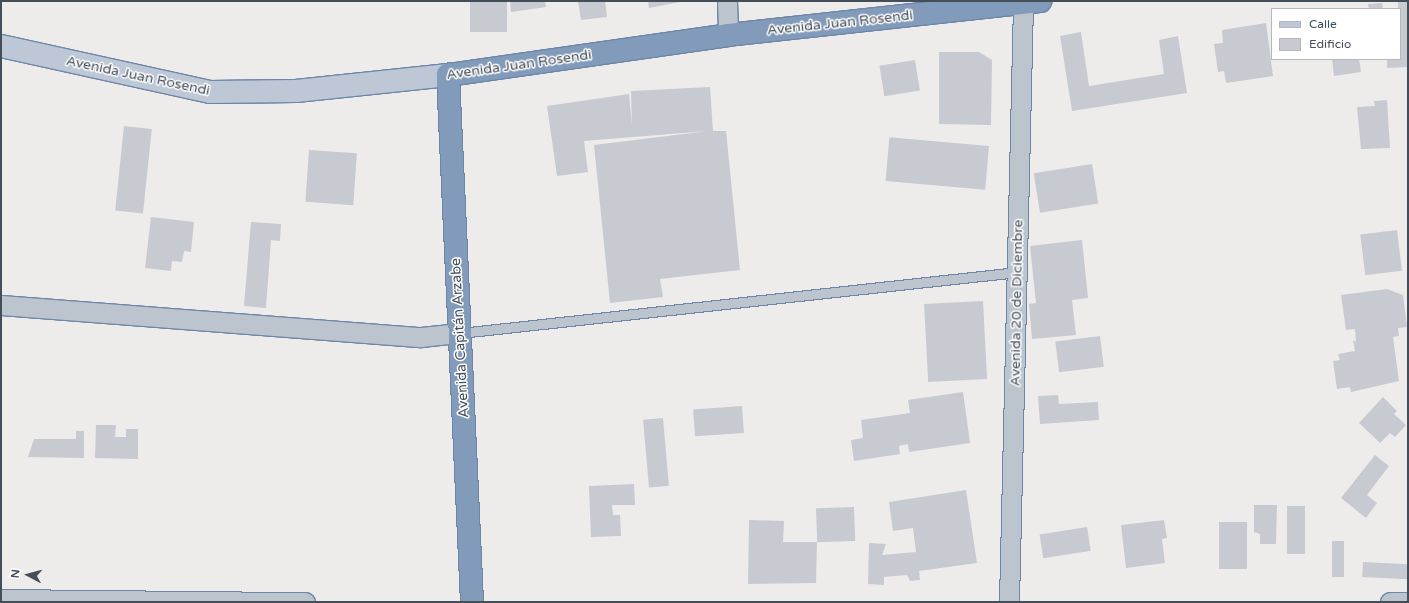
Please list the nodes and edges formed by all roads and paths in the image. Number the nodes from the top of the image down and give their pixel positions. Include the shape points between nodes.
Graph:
1 (727, 1) edge
2 (1031, 2) edge
3 (728, 35) junction
4 (1, 46) edge
5 (448, 75) junction
6 (1018, 272) junction
7 (1, 306) edge
8 (460, 332) junction
9 (1, 599) edge
10 (305, 602) edge
11 (472, 602) edge
12 (1009, 602) edge
13 (1390, 602) edge
14 (1408, 602) edge

1 - 3 street
2 - 3 highway, Avenida Juan Rosendi
2 - 6 street, Avenida 20 de Diciembre
3 - 5 highway, Avenida Juan Rosendi
4 - 5 main road, Avenida Juan Rosendi via 210,92 296,91
5 - 8 highway, Avenida Capitán Arzabe
6 - 8 lane
6 - 12 street, Avenida 20 de Diciembre
7 - 8 street via 421,337
8 - 11 highway, Avenida Capitán Arzabe
9 - 10 street
13 - 14 street

